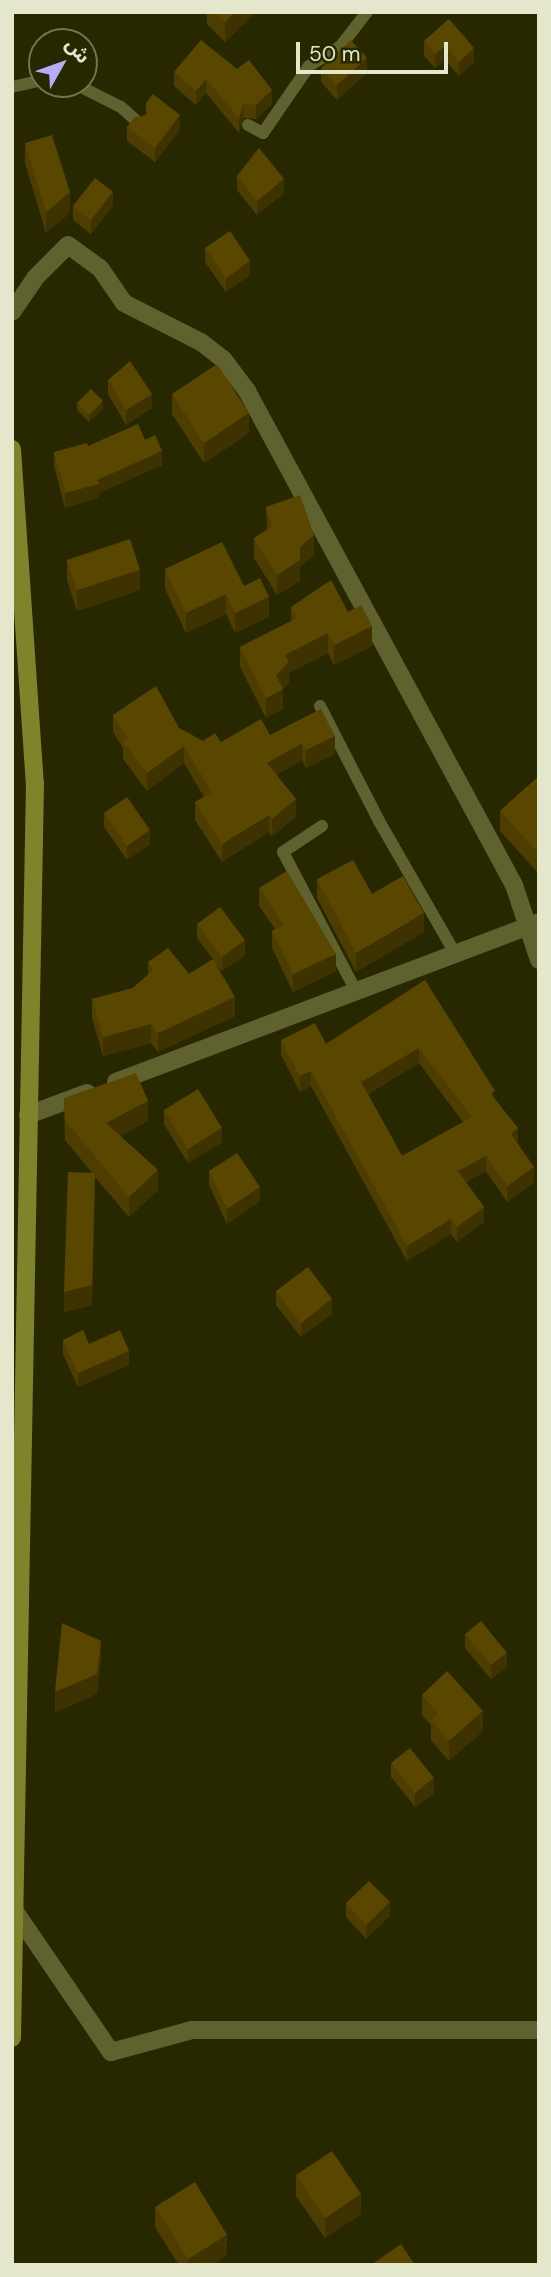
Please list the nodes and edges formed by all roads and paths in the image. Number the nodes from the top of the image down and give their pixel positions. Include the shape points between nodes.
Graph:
1 (367, 12) edge
2 (98, 96) edge
3 (140, 124) edge
4 (248, 125) dead end
5 (12, 312) edge
6 (12, 449) edge
7 (320, 706) edge
8 (322, 826) dead end
9 (535, 923) edge
10 (456, 955) junction
11 (539, 960) edge
12 (357, 993) junction
13 (28, 1115) junction
14 (14, 1910) edge
15 (539, 2030) edge
16 (12, 2038) edge

1 - 4 lane via 340,47 309,65 263,133
2 - 3 lane
5 - 9 street via 36,277 68,245 100,268 124,303 201,342 223,359 247,391
6 - 13 main road via 34,783
7 - 10 lane
8 - 12 lane via 283,852
9 - 10 street
9 - 11 street
10 - 12 street
12 - 13 street
13 - 14 main road
14 - 15 street via 111,2052 192,2029
14 - 16 main road

